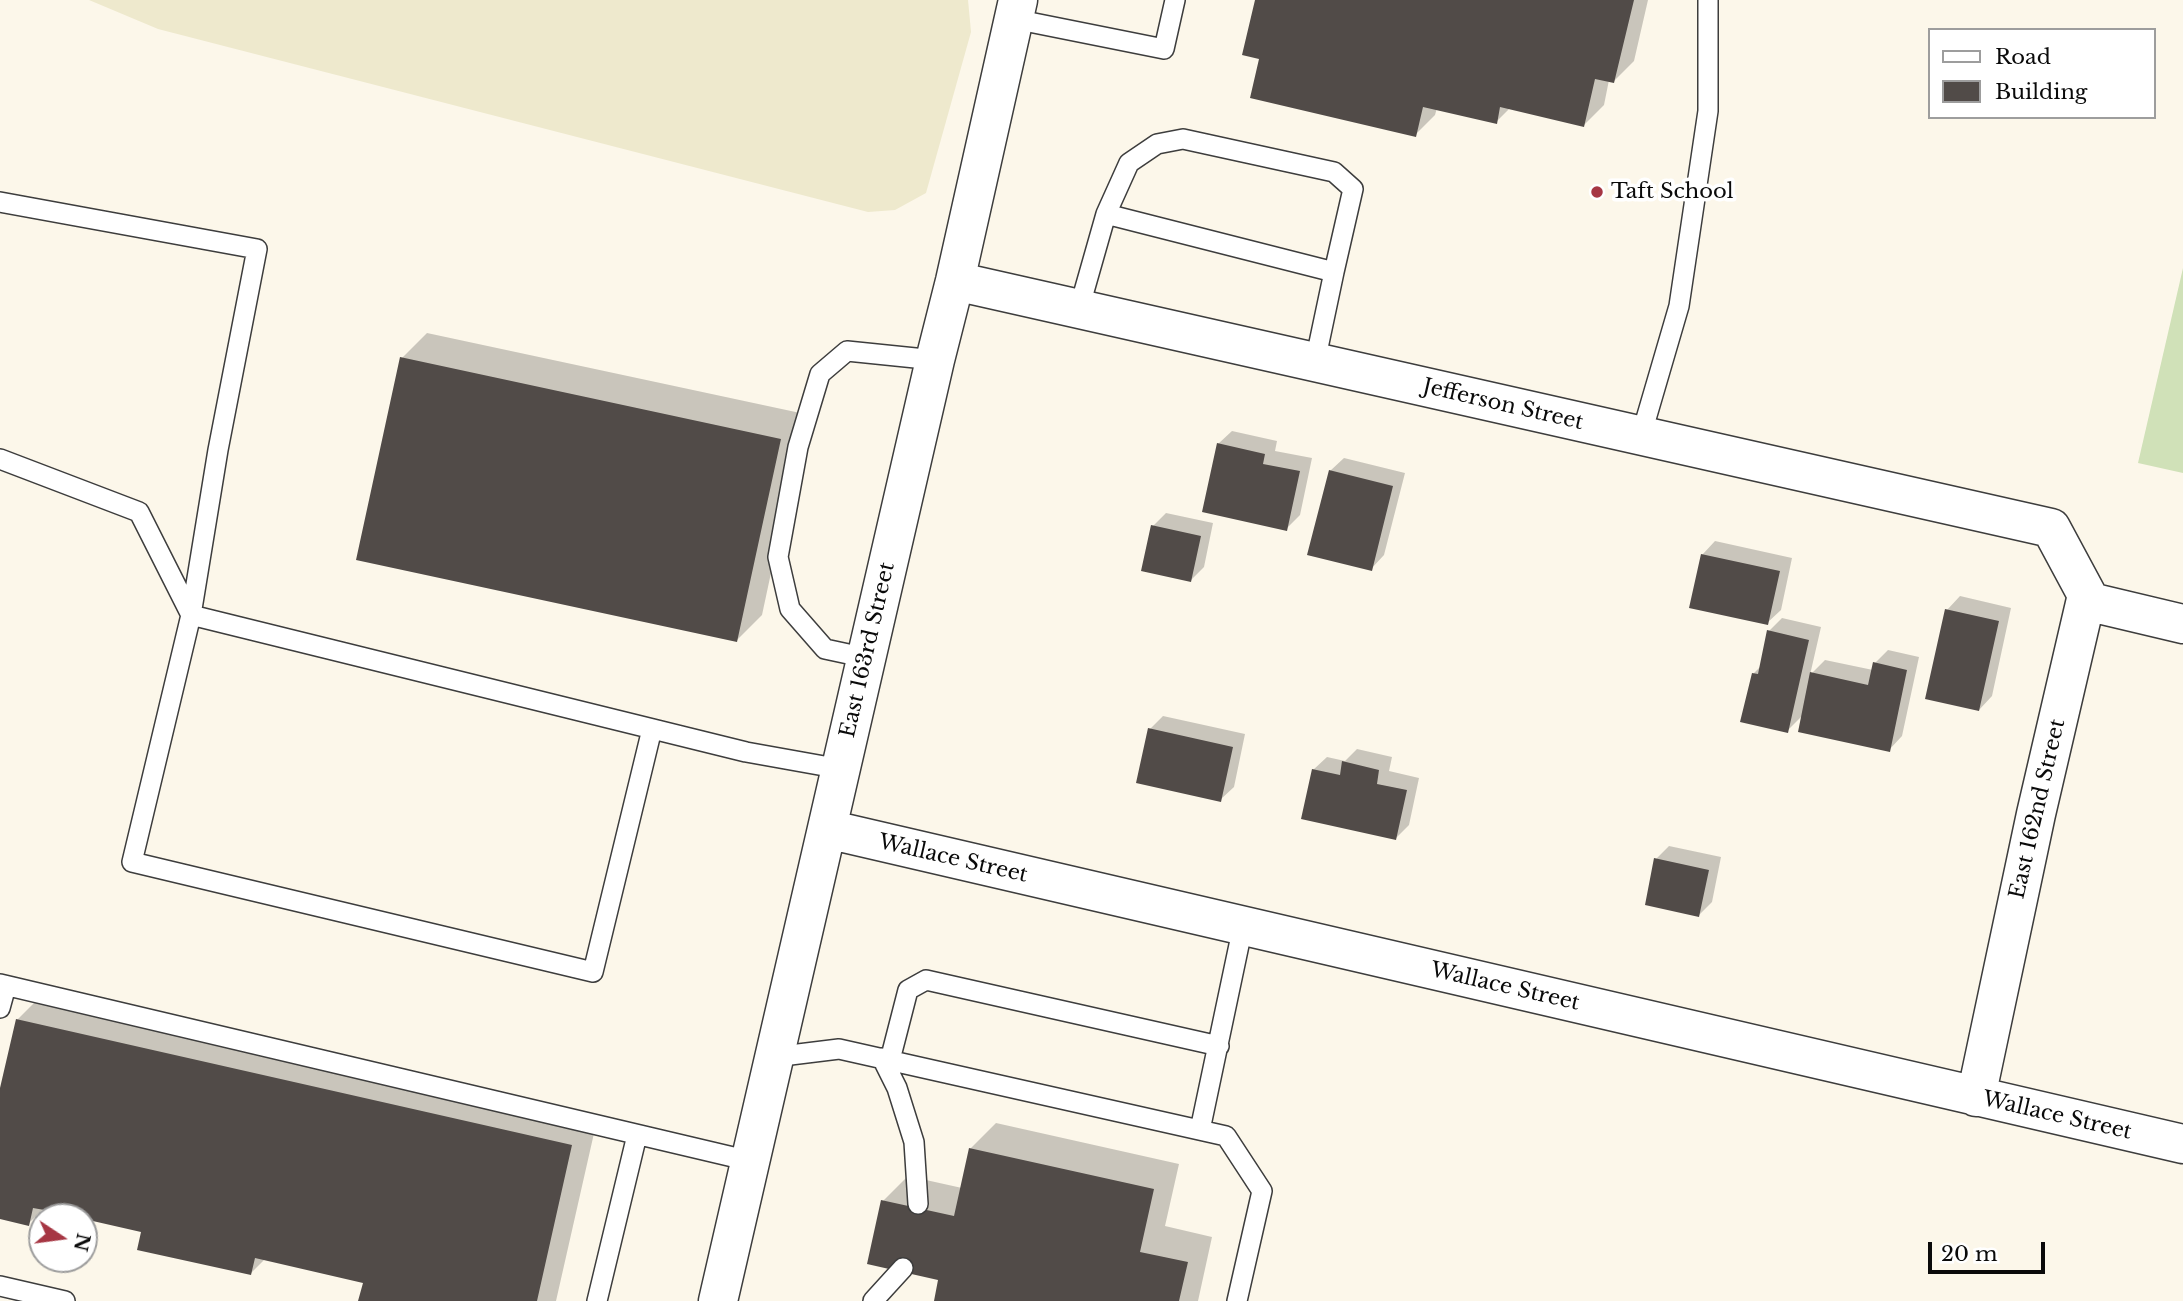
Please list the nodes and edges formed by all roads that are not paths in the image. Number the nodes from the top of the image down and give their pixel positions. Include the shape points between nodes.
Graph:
1 (1175, 0) edge
2 (1708, 0) edge
3 (1016, 10) edge
4 (0, 202) edge
5 (1106, 214) junction
6 (1334, 272) junction
7 (956, 281) junction
8 (1079, 309) junction
9 (935, 360) junction
10 (1315, 362) junction
11 (1641, 436) junction
12 (0, 459) edge
13 (2086, 601) junction
14 (191, 615) junction
15 (2183, 624) edge
16 (867, 658) junction
17 (652, 729) junction
18 (841, 769) junction
19 (827, 829) junction
20 (1244, 926) junction
21 (3, 985) edge
22 (0, 1008) edge
23 (1219, 1046) junction
24 (774, 1057) junction
25 (886, 1059) junction
26 (1976, 1097) junction
27 (1200, 1130) junction
28 (637, 1135) junction
29 (2183, 1144) edge
30 (750, 1161) junction
31 (918, 1204) dead end
32 (903, 1268) dead end
33 (0, 1286) edge
34 (65, 1301) edge
35 (597, 1301) edge
36 (718, 1301) edge
37 (873, 1301) edge
38 (1237, 1301) edge

1 - 3 lane via 1164,49
2 - 11 lane via 1708,111 1679,306
3 - 7 street, East 163rd Street
4 - 14 lane via 257,249
5 - 6 lane
5 - 6 lane via 1129,163 1157,144 1183,139 1334,173 1353,189
5 - 8 lane
6 - 10 lane
7 - 8 street, Jefferson Street
7 - 9 street, East 163rd Street
8 - 10 street, Jefferson Street
9 - 16 street, East 163rd Street
9 - 16 lane via 847,351 820,374 798,447 778,557 790,609 825,649
10 - 11 street, Jefferson Street
11 - 13 street, Jefferson Street via 2051,528
12 - 14 lane via 139,512
13 - 15 street
13 - 26 street, East 162nd Street
14 - 17 lane
14 - 17 lane via 132,862 593,972
16 - 18 street, East 163rd Street
17 - 18 lane
18 - 19 street, East 163rd Street
19 - 20 street, Wallace Street
19 - 24 street, East 163rd Street
20 - 23 lane
20 - 26 street, Wallace Street
21 - 22 lane
21 - 28 lane
23 - 25 lane via 926,980 908,990
23 - 27 lane
24 - 25 lane via 839,1049
24 - 30 street, East 163rd Street
25 - 27 lane
25 - 31 lane via 914,1142
26 - 29 street, Wallace Street
27 - 38 lane via 1226,1136 1262,1191
28 - 30 lane
28 - 35 lane
30 - 36 street, East 163rd Street
32 - 37 lane
33 - 34 lane

